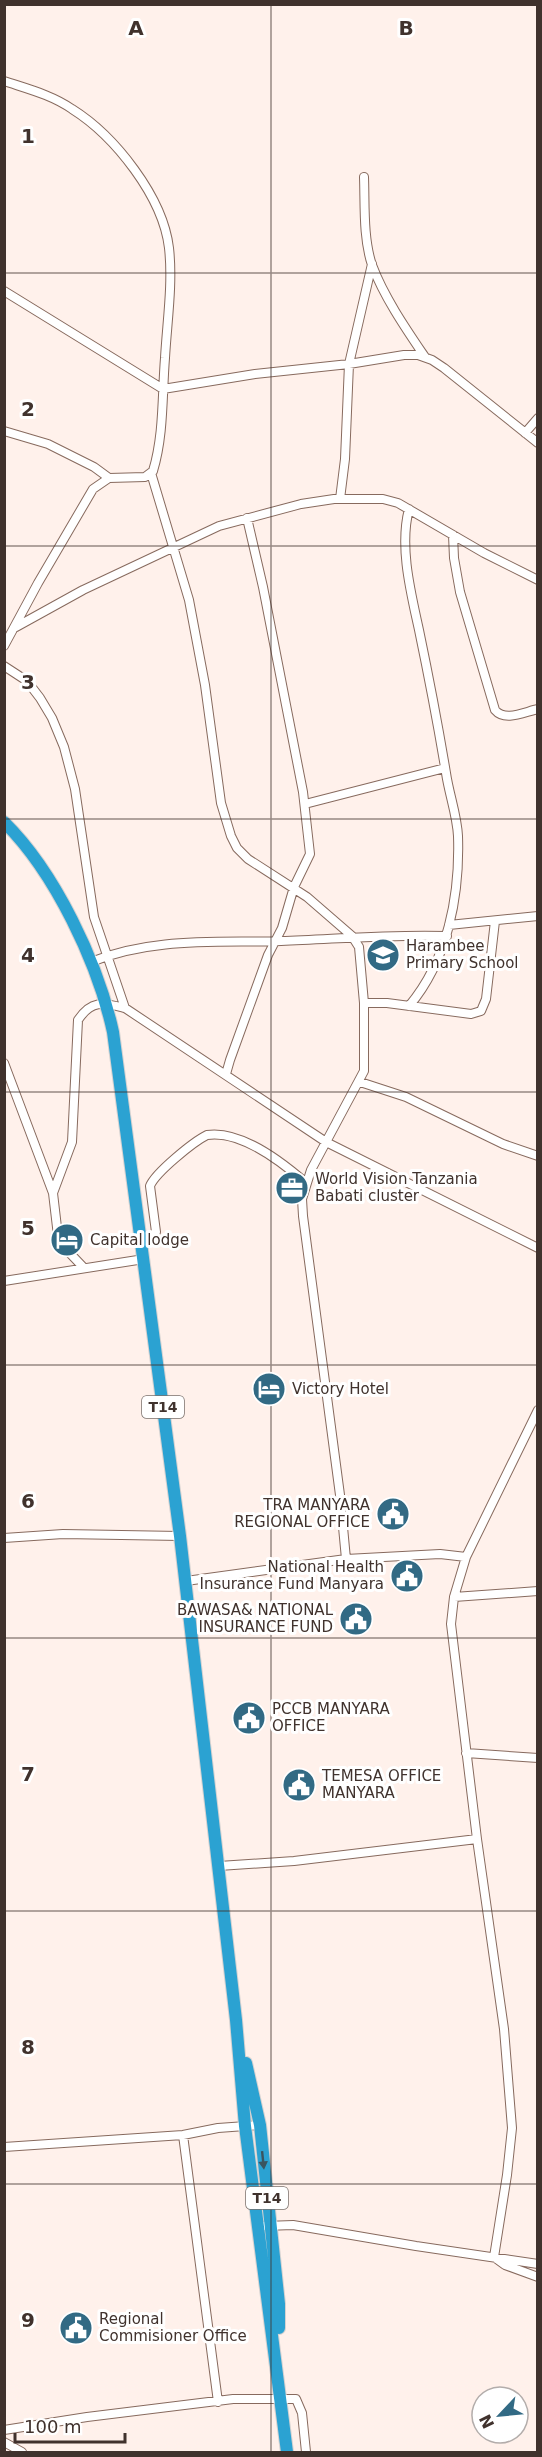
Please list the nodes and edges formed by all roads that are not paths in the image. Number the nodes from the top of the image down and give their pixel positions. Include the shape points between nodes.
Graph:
1 (4, 81) edge
2 (364, 177) dead end
3 (372, 264) junction
4 (4, 291) edge
5 (425, 357) junction
6 (349, 364) junction
7 (163, 389) junction
8 (537, 418) edge
9 (4, 431) edge
10 (525, 433) junction
11 (537, 443) edge
12 (151, 473) junction
13 (109, 478) junction
14 (340, 498) junction
15 (409, 509) junction
16 (248, 518) junction
17 (453, 535) junction
18 (173, 549) junction
19 (537, 580) edge
20 (14, 628) junction
21 (4, 646) edge
22 (4, 666) edge
23 (537, 710) edge
24 (445, 768) junction
25 (305, 804) junction
26 (6, 826) edge
27 (294, 888) junction
28 (537, 916) edge
29 (495, 921) junction
30 (449, 925) junction
31 (352, 936) junction
32 (447, 936) junction
33 (274, 941) junction
34 (108, 955) junction
35 (91, 962) junction
36 (104, 1003) junction
37 (364, 1003) junction
38 (409, 1006) junction
39 (125, 1008) junction
40 (4, 1063) edge
41 (226, 1074) junction
42 (360, 1082) junction
43 (326, 1142) junction
44 (537, 1156) edge
45 (306, 1183) junction
46 (53, 1194) junction
47 (142, 1245) junction
48 (537, 1248) edge
49 (144, 1259) junction
50 (84, 1268) junction
51 (4, 1281) edge
52 (537, 1410) edge
53 (180, 1536) junction
54 (4, 1538) edge
55 (465, 1557) junction
56 (346, 1559) junction
57 (186, 1581) junction
58 (537, 1591) edge
59 (454, 1597) junction
60 (466, 1753) junction
61 (537, 1758) edge
62 (477, 1839) junction
63 (219, 1866) junction
64 (236, 2020) junction
65 (260, 2125) junction
66 (245, 2126) junction
67 (183, 2135) junction
68 (4, 2147) edge
69 (264, 2226) junction
70 (494, 2257) junction
71 (537, 2264) edge
72 (537, 2277) edge
73 (282, 2400) junction
74 (218, 2402) junction
75 (4, 2430) edge
76 (4, 2442) edge
77 (22, 2452) edge
78 (288, 2452) edge
79 (306, 2452) edge

1 - 7 street via 55,99 88,120 129,163 146,188 161,218 169,248
2 - 3 street
3 - 5 street
3 - 6 street
4 - 7 street
5 - 6 street via 404,355
5 - 10 street
6 - 7 street
6 - 14 street
7 - 12 street via 161,435
8 - 10 street
9 - 13 street via 48,444
10 - 11 street
12 - 13 street via 145,477
12 - 18 street
13 - 20 street via 93,489
14 - 15 street via 383,499
14 - 16 street
15 - 17 street
15 - 24 street via 405,543
16 - 18 street via 219,526
16 - 25 street
17 - 19 street
17 - 23 street via 460,592 495,710 507,716
18 - 20 street
18 - 27 street via 194,626 226,825 237,848 248,859
20 - 21 street
22 - 34 street via 27,681 40,698 64,747 75,789 94,917
24 - 25 street
24 - 30 street via 458,836
25 - 27 street via 310,854
26 - 35 highway, T14 via 57,892
27 - 31 street
27 - 33 street
28 - 29 street
29 - 30 street
29 - 38 street via 486,999 481,1011 471,1014
30 - 32 street
31 - 32 street
31 - 33 street
31 - 37 street via 359,947
32 - 38 street via 431,975
33 - 34 street via 169,942
33 - 41 street
34 - 35 street
34 - 39 street
35 - 36 highway, T14
36 - 39 street
36 - 46 street via 90,1007 78,1020 72,1142
36 - 47 highway, T14 via 113,1032
37 - 38 street
37 - 42 street via 366,1060
39 - 41 street
40 - 46 street
41 - 43 street
42 - 43 street
42 - 44 street via 406,1097 503,1144
43 - 45 street
43 - 48 street
45 - 47 street via 259,1149 217,1134 207,1135 152,1180 156,1232
45 - 56 street via 303,1216
46 - 50 street via 60,1242
47 - 49 highway, T14
49 - 50 street
49 - 53 highway, T14
50 - 51 street
52 - 55 street
53 - 54 street via 63,1534
53 - 57 highway, T14
55 - 56 street via 440,1554
55 - 59 street
56 - 57 street
57 - 63 highway, T14
58 - 59 street
59 - 60 street via 451,1624
60 - 61 street
60 - 62 street
62 - 63 street
62 - 70 street via 504,2028 512,2128
63 - 64 highway, T14
64 - 65 highway, T14
64 - 66 highway, T14
65 - 66 street
65 -> 69 highway, T14
66 - 67 street
66 - 69 highway, T14
67 - 68 street
67 - 74 street
69 - 70 street via 293,2225
69 - 73 highway, T14 via 279,2304
70 - 71 street
70 - 72 street
73 - 74 street via 247,2398
73 - 78 highway, T14
73 - 79 street via 296,2399 300,2406
74 - 75 street
76 - 77 street

